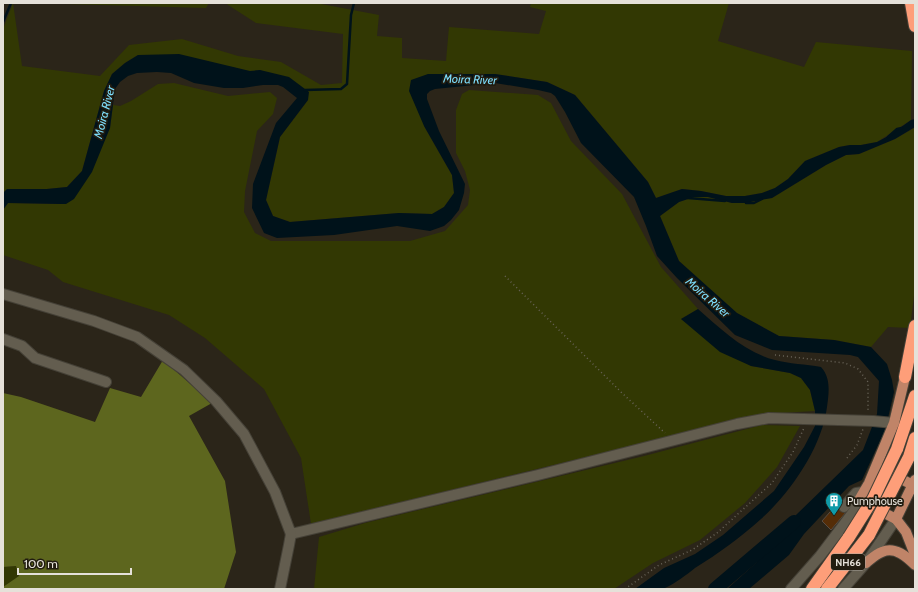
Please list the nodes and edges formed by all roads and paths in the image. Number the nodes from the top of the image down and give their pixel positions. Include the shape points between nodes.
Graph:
1 (911, 3) edge
2 (915, 26) edge
3 (505, 276) dead end
4 (3, 294) edge
5 (915, 326) edge
6 (3, 338) edge
7 (775, 355) dead end
8 (905, 377) joint
9 (106, 382) dead end
10 (915, 396) edge
11 (808, 419) junction
12 (870, 421) junction
13 (891, 423) junction
14 (915, 438) edge
15 (674, 440) junction
16 (847, 458) dead end
17 (875, 467) junction
18 (914, 485) edge
19 (861, 496) junction
20 (844, 507) dead end
21 (896, 519) junction
22 (290, 534) junction
23 (915, 555) edge
24 (866, 562) junction
25 (915, 565) edge
26 (280, 589) edge
27 (625, 589) edge
28 (791, 589) edge
29 (812, 589) edge
30 (827, 589) edge
31 (843, 589) edge

1 - 2 highway
3 - 15 path via 622,393
4 - 22 street via 94,320 137,337 184,370 216,400 244,434 275,492
5 - 8 highway
6 - 9 street via 22,346 35,358
7 - 12 path via 845,363 858,369 868,382
8 - 13 main road
10 - 29 highway, NH66, bridge via 897,449 873,499
11 - 12 street
11 - 15 street via 769,418
11 - 27 path via 793,452 772,483 717,533 692,550 659,565
12 - 13 street
12 - 16 path
13 - 17 main road
14 - 30 highway, NH66, bridge via 909,457 869,534
15 - 22 street
17 - 18 main road
17 - 19 main road
18 - 21 main road
19 - 20 street via 856,493
19 - 21 main road
19 - 28 street via 854,511
21 - 23 main road via 906,532
21 - 24 street
22 - 26 street
24 - 25 main road via 882,551 890,550 905,555
24 - 31 street

